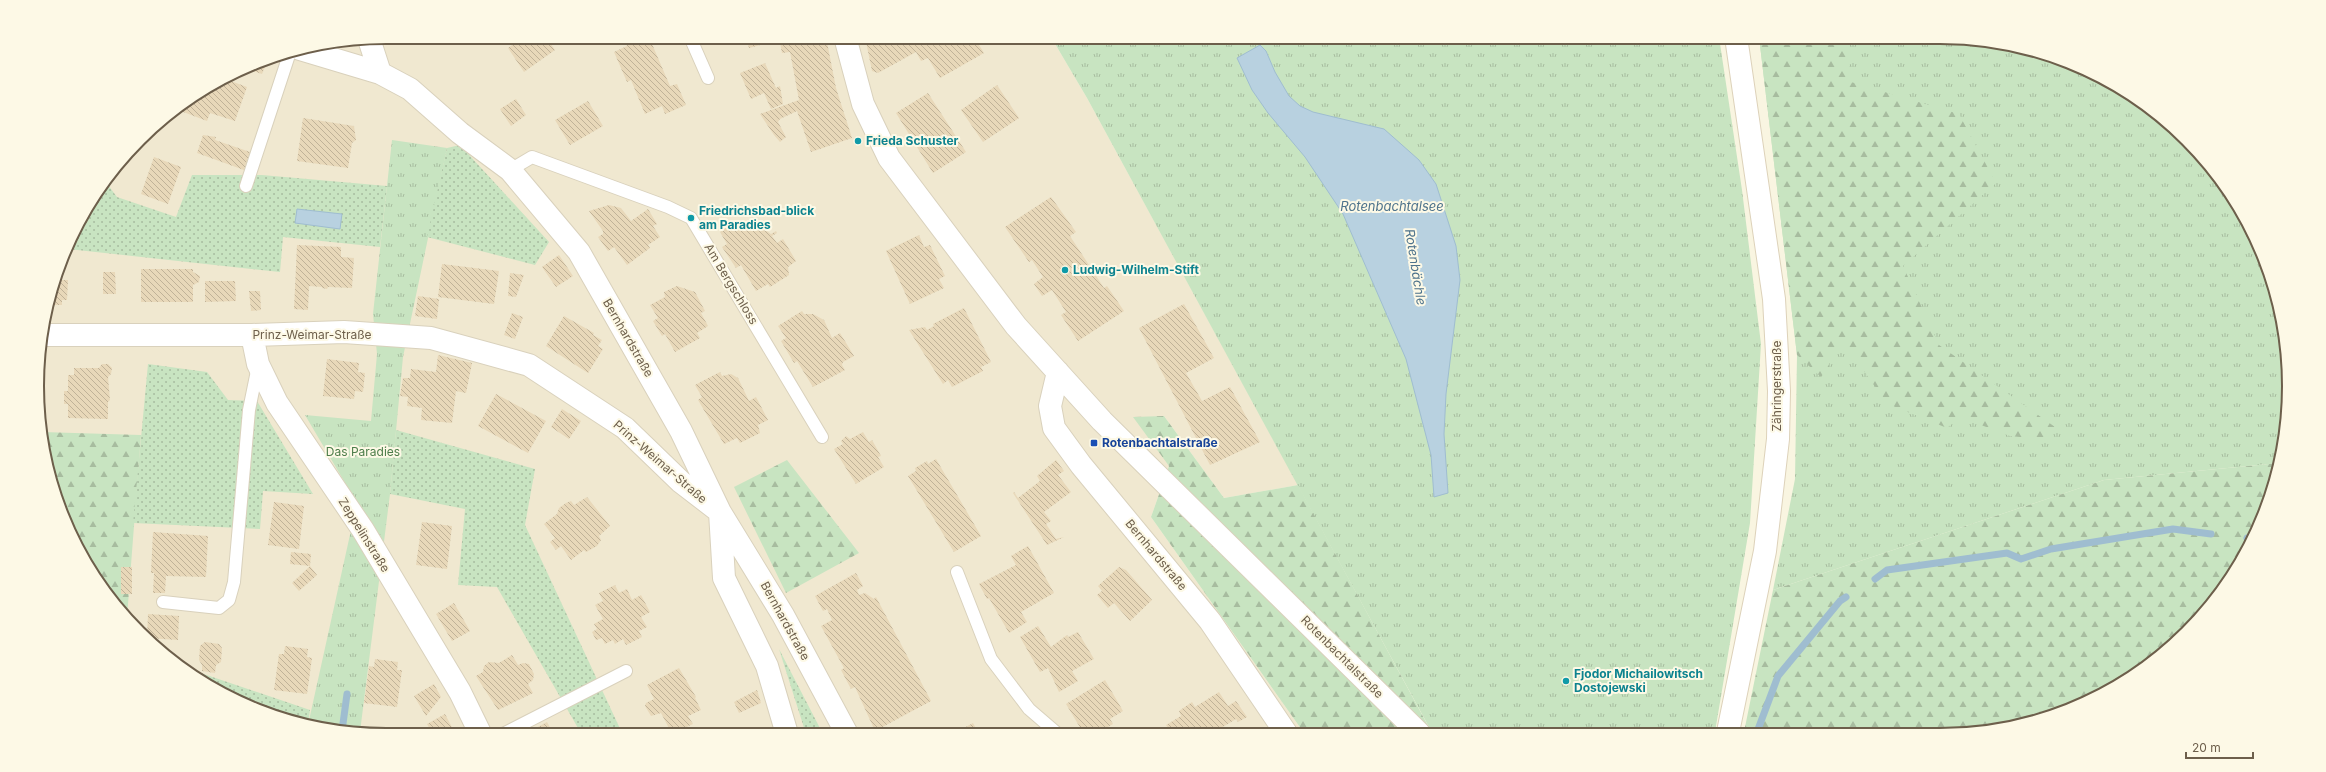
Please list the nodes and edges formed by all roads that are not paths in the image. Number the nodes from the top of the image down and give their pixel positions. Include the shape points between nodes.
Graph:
1 (693, 44) edge
2 (847, 44) edge
3 (1737, 44) edge
4 (371, 45) edge
5 (312, 53) edge
6 (288, 59) edge
7 (380, 73) junction
8 (708, 78) dead end
9 (510, 170) junction
10 (246, 186) dead end
11 (48, 335) edge
12 (252, 335) junction
13 (258, 364) junction
14 (1058, 372) junction
15 (822, 437) dead end
16 (720, 512) junction
17 (957, 572) dead end
18 (163, 602) dead end
19 (626, 671) dead end
20 (478, 728) edge
21 (515, 728) edge
22 (785, 728) edge
23 (844, 728) edge
24 (1051, 728) edge
25 (1279, 728) edge
26 (1414, 728) edge
27 (1729, 728) edge

1 - 8 lane
2 - 14 street, Rotenbachtalstraße via 863,104 889,158 1016,326
3 - 27 street, Zähringerstraße via 1774,299 1779,391 1773,485 1765,551
4 - 7 street
5 - 7 street, Bernhardstraße
6 - 10 lane
7 - 9 street, Bernhardstraße via 410,89 460,133
9 - 15 lane, Am Bergschloss via 532,157 668,206 691,218
9 - 16 street, Bernhardstraße via 579,252 681,431
11 - 12 street, Prinz-Weimar-Straße
12 - 13 street, Zeppelinstraße
12 - 16 street, Prinz-Weimar-Straße via 344,332 431,338 529,365 625,428 681,482
13 - 18 lane via 249,410 234,582 229,600 219,608
13 - 20 street, Zeppelinstraße via 277,403 363,530 460,692
14 - 25 street, Bernhardstraße via 1050,406 1054,428 1081,465 1210,621
14 - 26 street, Rotenbachtalstraße via 1102,421
16 - 22 street via 724,578 767,666
16 - 23 street, Bernhardstraße via 783,615
17 - 24 lane via 992,659 1029,709
19 - 21 lane

